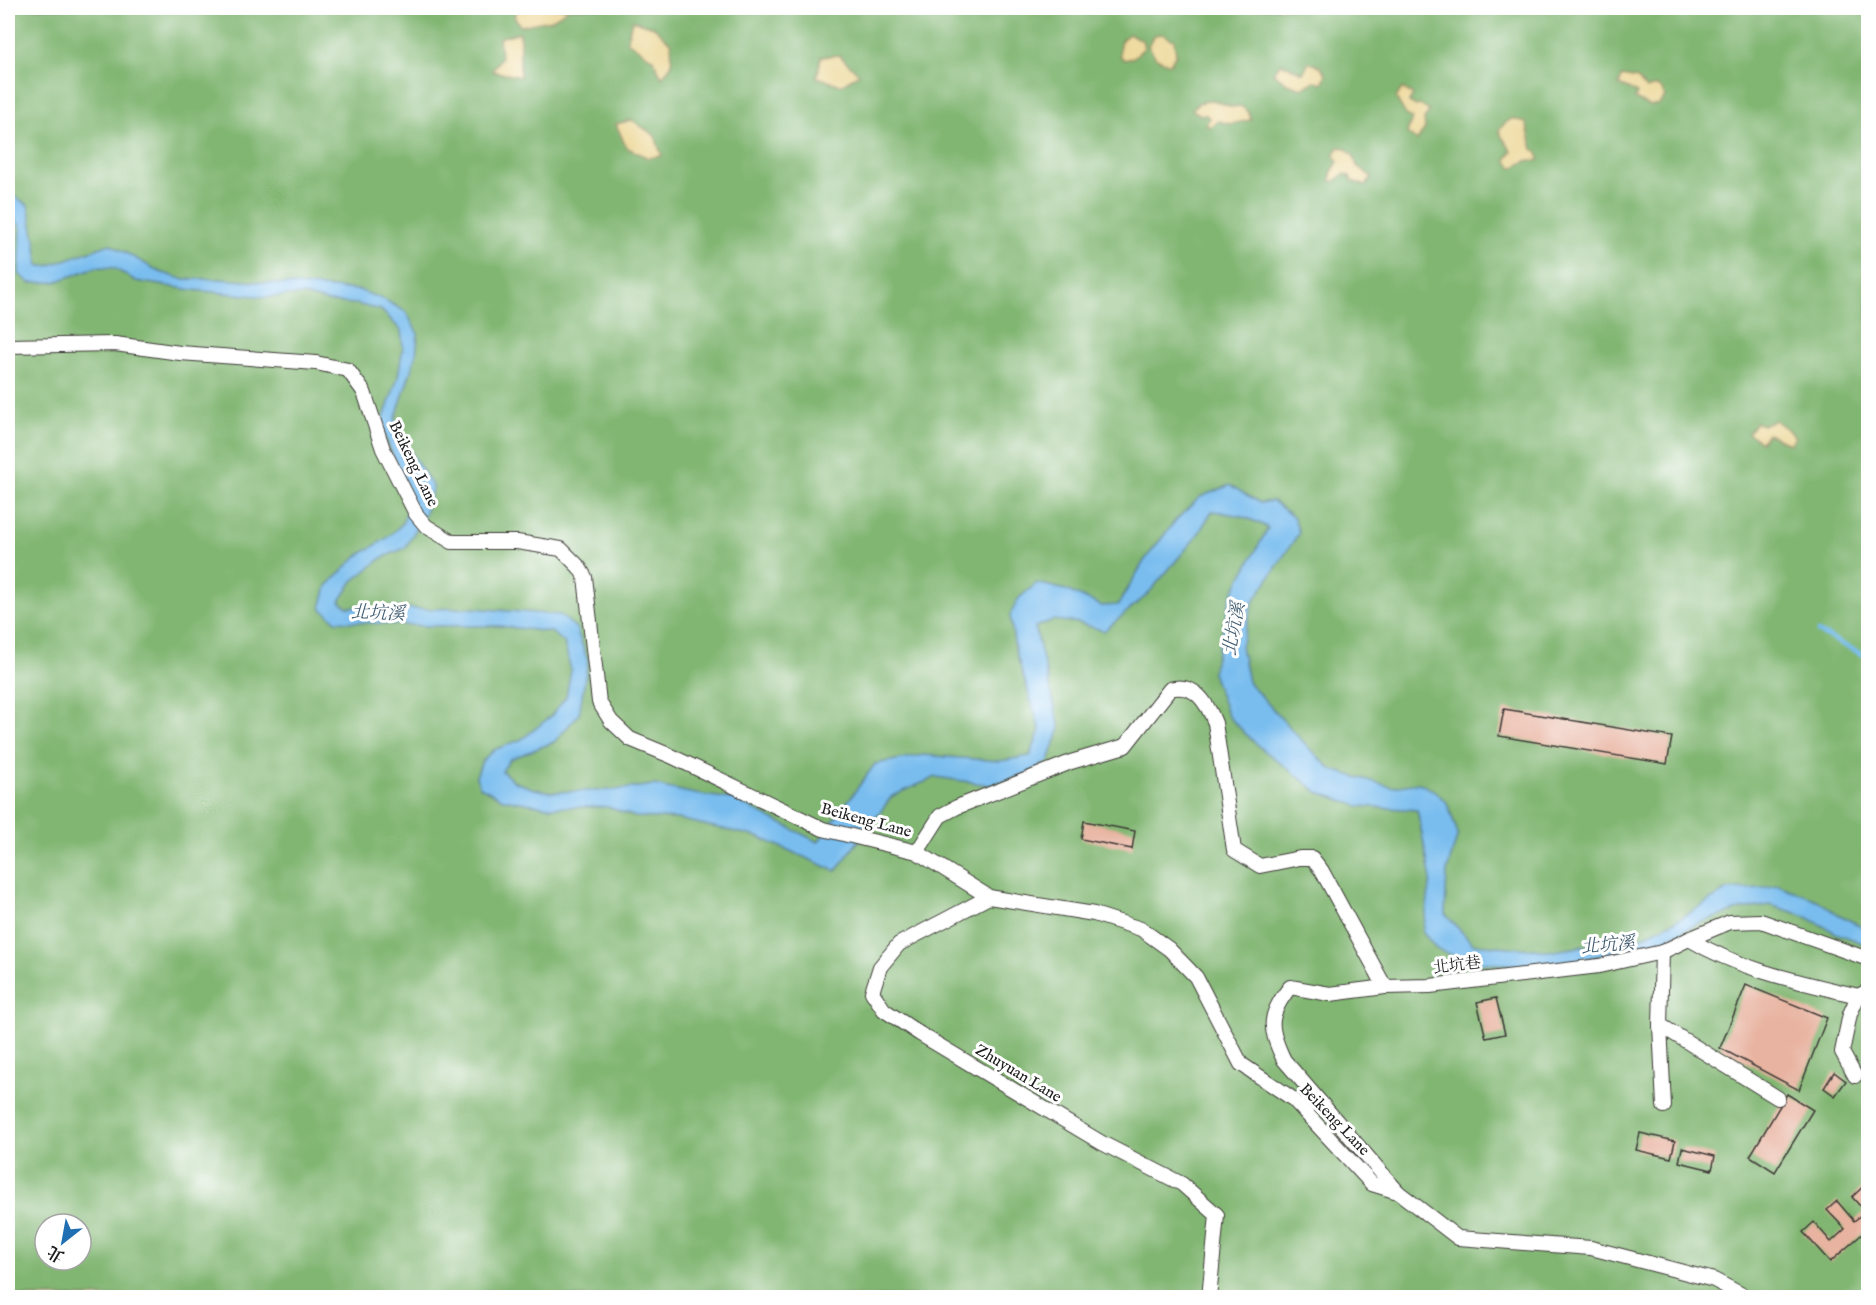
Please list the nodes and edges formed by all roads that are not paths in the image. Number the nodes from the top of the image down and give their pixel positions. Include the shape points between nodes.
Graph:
1 (8, 346) edge
2 (916, 852) junction
3 (989, 897) junction
4 (1689, 939) junction
5 (1662, 952) junction
6 (1869, 959) edge
7 (1385, 987) junction
8 (1863, 993) edge
9 (1660, 1024) junction
10 (1855, 1077) dead end
11 (1778, 1098) dead end
12 (1664, 1106) dead end
13 (1398, 1192) junction
14 (1209, 1298) edge
15 (1748, 1298) edge

1 - 2 street, Beikeng Lane via 116,344 316,363 348,370 364,392 383,449 426,526 452,542 517,542 561,549 579,567 585,577 599,702 611,722 630,740 823,829
2 - 3 street, Beikeng Lane
2 - 7 street via 940,816 1071,762 1125,746 1170,689 1194,690 1208,705 1215,723 1234,850 1260,866 1312,858
3 - 13 street, Beikeng Lane via 1094,914 1141,929 1169,949 1196,977 1241,1064 1293,1099 1372,1184
3 - 14 street, Zhuyuan Lane via 899,944 880,967 872,992 884,1010 920,1034 1197,1196 1217,1215
4 - 5 street, 北坑巷
4 - 6 street, 北坑巷 via 1730,922 1761,921
4 - 8 street via 1742,965
5 - 7 street, 北坑巷 via 1599,966 1430,986
5 - 9 street
7 - 13 street, 北坑巷 via 1330,994 1290,987 1276,1005 1273,1038 1284,1060
8 - 10 street via 1850,1014 1842,1052
9 - 11 street
9 - 12 street
13 - 15 street, Beikeng Lane via 1458,1238 1591,1248 1714,1280

